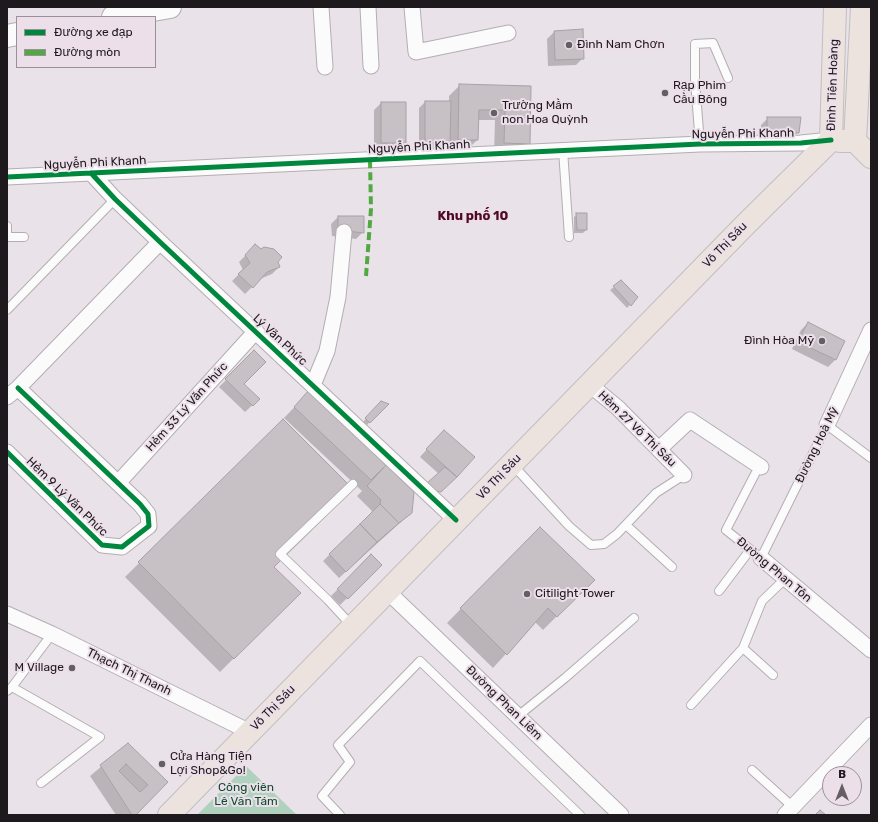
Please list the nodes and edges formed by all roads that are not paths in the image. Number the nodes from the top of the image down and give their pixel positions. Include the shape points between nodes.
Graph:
1 (170, 7) edge
2 (321, 7) edge
3 (368, 7) edge
4 (412, 7) edge
5 (835, 7) edge
6 (862, 7) edge
7 (119, 16) edge
8 (508, 33) dead end
9 (371, 66) dead end
10 (325, 67) dead end
11 (728, 78) dead end
12 (831, 140) junction
13 (855, 141) junction
14 (700, 144) junction
15 (563, 150) junction
16 (871, 157) edge
17 (91, 173) junction
18 (7, 177) edge
19 (115, 198) junction
20 (7, 226) edge
21 (344, 232) dead end
22 (24, 237) dead end
23 (569, 237) dead end
24 (160, 242) junction
25 (7, 310) edge
26 (871, 330) edge
27 (256, 331) junction
28 (589, 384) junction
29 (313, 385) junction
30 (13, 392) edge
31 (827, 425) junction
32 (659, 449) junction
33 (7, 452) edge
34 (871, 458) edge
35 (512, 463) junction
36 (758, 470) joint
37 (684, 475) joint
38 (118, 483) junction
39 (353, 484) dead end
40 (456, 520) junction
41 (626, 525) junction
42 (755, 554) junction
43 (672, 567) dead end
44 (785, 579) junction
45 (387, 591) junction
46 (719, 591) dead end
47 (7, 614) edge
48 (634, 618) dead end
49 (352, 627) junction
50 (52, 634) junction
51 (743, 648) junction
52 (871, 650) edge
53 (773, 675) dead end
54 (10, 689) edge
55 (691, 705) dead end
56 (518, 716) junction
57 (871, 725) edge
58 (250, 732) junction
59 (752, 770) dead end
60 (41, 783) dead end
61 (789, 811) edge
62 (169, 815) edge
63 (340, 815) edge
64 (580, 815) edge
65 (621, 815) edge

1 - 7 street
2 - 10 street
3 - 9 street
4 - 8 street via 416,52
5 - 12 main road, Đinh Tiên Hoàng
6 - 13 main road, Đinh Tiên Hoàng
11 - 14 lane via 713,43 694,44 694,81
12 - 13 main road, Đinh Tiên Hoàng
12 - 14 street, Nguyễn Phi Khanh via 800,143
12 - 28 main road, Võ Thị Sáu
13 - 16 main road
14 - 15 street, Nguyễn Phi Khanh
15 - 17 street, Nguyễn Phi Khanh
15 - 23 lane
17 - 18 street, Nguyễn Phi Khanh
17 - 19 street, Lý Văn Phức
19 - 24 street, Lý Văn Phức
19 - 25 lane
20 - 22 lane via 7,237
21 - 29 street via 338,297 327,351
24 - 27 street, Lý Văn Phức
24 - 30 street
26 - 31 street, Đường Hoà Mỹ
27 - 29 street, Lý Văn Phức
27 - 38 street, Hẻm 33 Lý Văn Phức
28 - 32 street, Hẻm 27 Võ Thị Sáu via 618,408
28 - 35 main road, Võ Thị Sáu
29 - 40 street, Lý Văn Phức
30 - 38 street, Hẻm 9 Lý Văn Phức
31 - 34 lane
31 - 42 lane, Đường Hoà Mỹ
32 - 36 street via 690,420
32 - 37 street, Hẻm 27 Võ Thị Sáu
33 - 38 street, Hẻm 9 Lý Văn Phức via 102,546 122,548 149,526 150,518 140,504
35 - 40 main road, Võ Thị Sáu
35 - 41 lane via 569,526 591,546 604,544
36 - 42 lane, Đường Phan Tôn via 726,530
37 - 41 lane via 656,493
39 - 49 lane via 280,554
40 - 45 main road, Võ Thị Sáu
41 - 43 lane
42 - 44 street, Đường Phan Tôn
42 - 46 lane, Đường Hoà Mỹ
44 - 51 lane via 762,601
44 - 52 street, Đường Phan Tôn
45 - 49 main road, Võ Thị Sáu
45 - 56 street, Đường Phan Liêm
47 - 50 street, Thạch Thị Thanh
48 - 56 lane
49 - 58 main road, Võ Thị Sáu
50 - 54 lane
50 - 58 street, Thạch Thị Thanh
51 - 53 lane
51 - 55 lane
54 - 60 lane via 100,737
56 - 65 street, Đường Phan Liêm
57 - 61 street
58 - 62 main road, Võ Thị Sáu
59 - 61 lane
63 - 64 lane via 322,796 350,762 338,745 420,661

